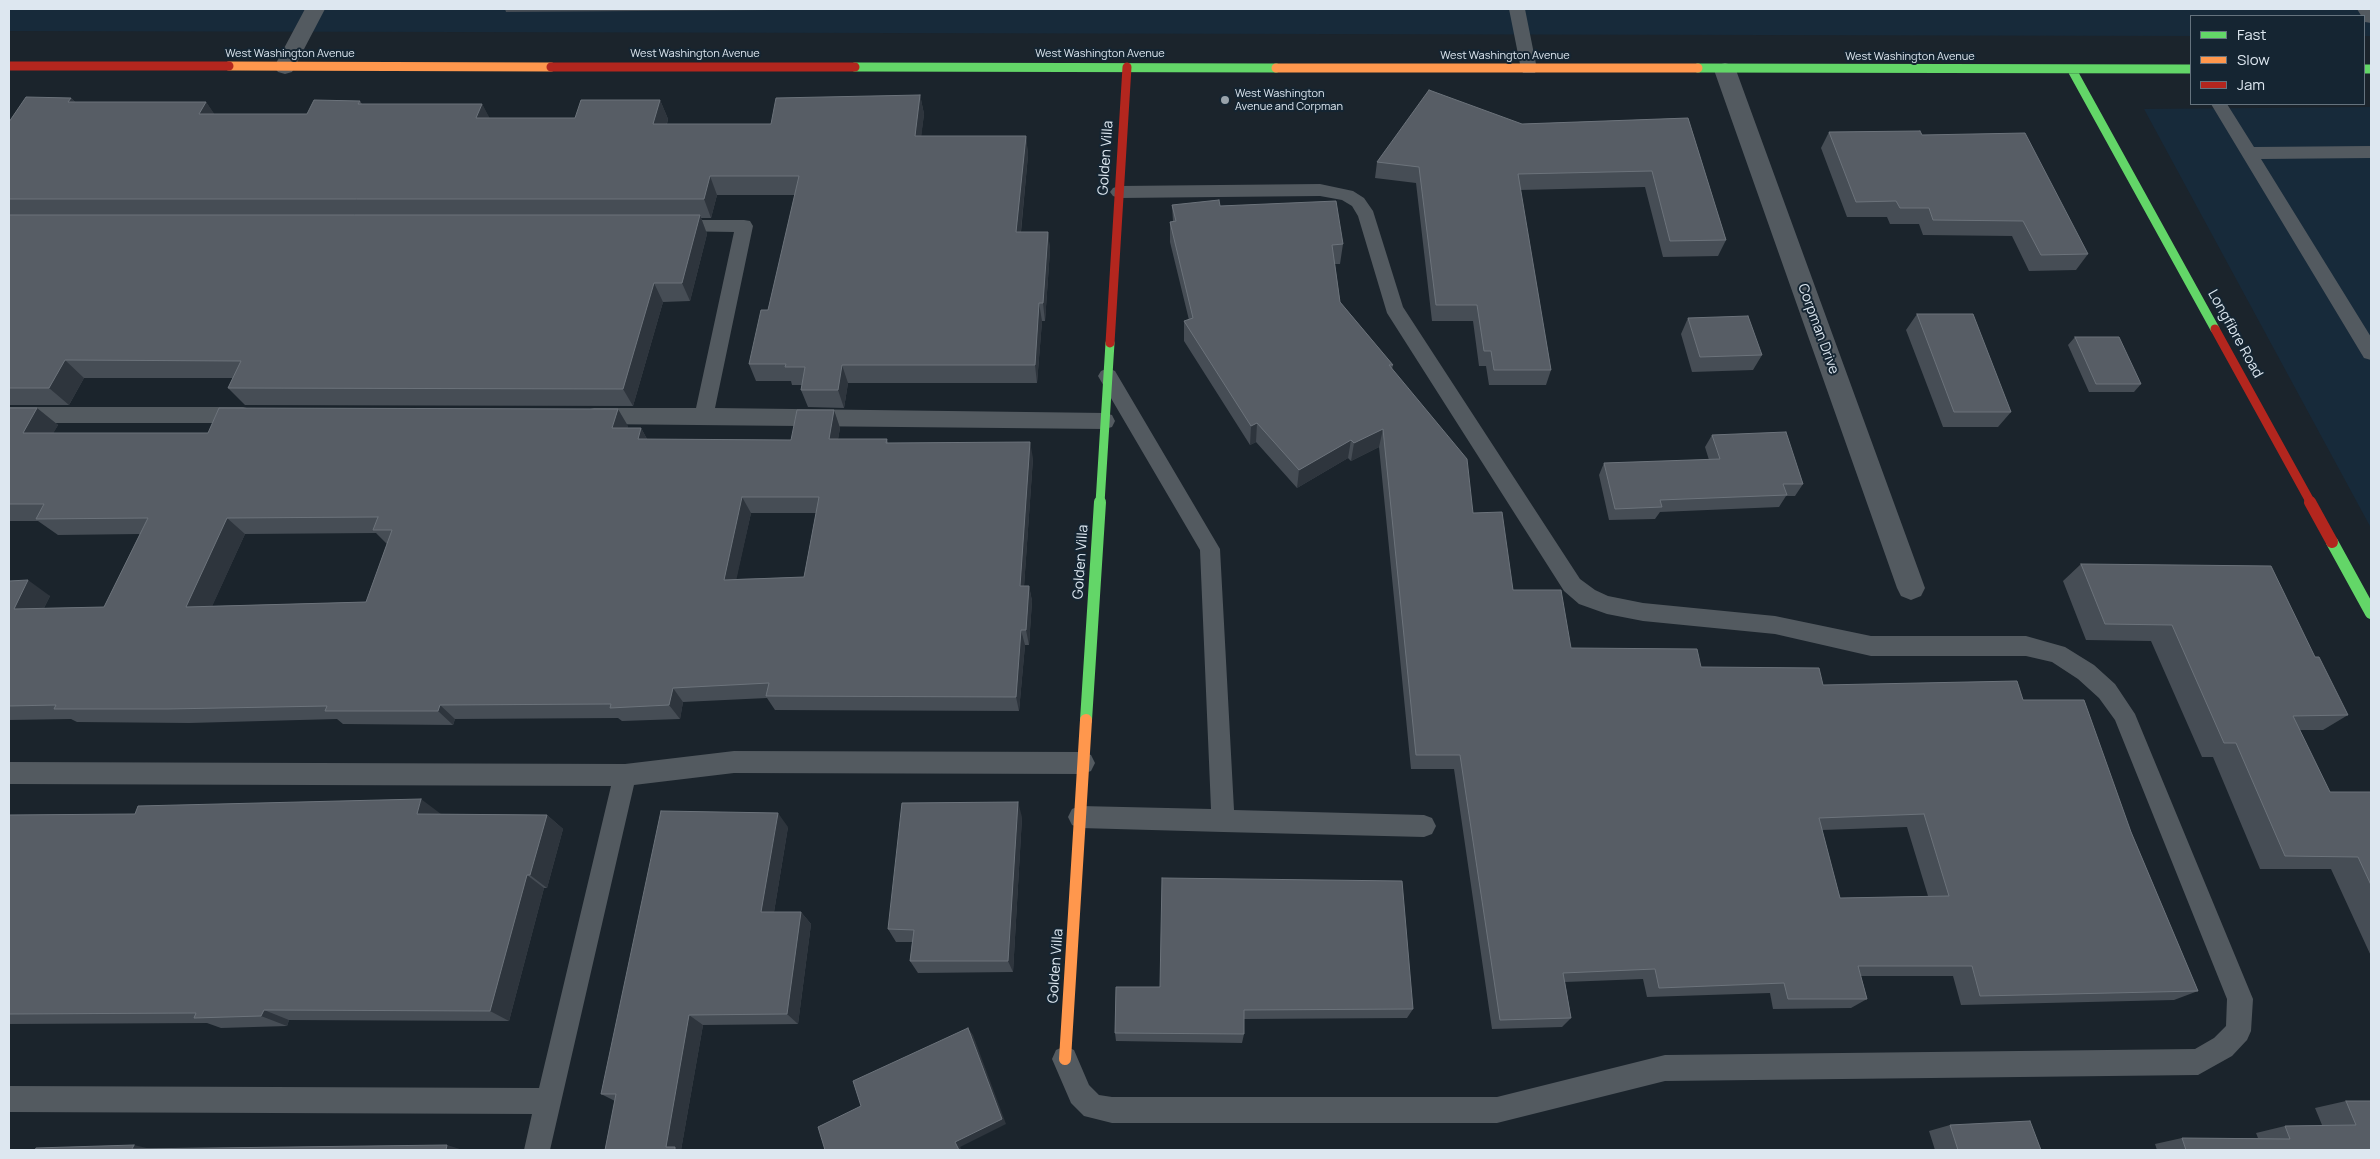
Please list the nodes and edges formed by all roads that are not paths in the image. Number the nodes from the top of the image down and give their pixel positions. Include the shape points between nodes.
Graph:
1 (315, 9) edge
2 (1517, 9) edge
3 (2365, 9) edge
4 (2371, 18) edge
5 (9, 66) edge
6 (285, 67) junction
7 (1127, 67) junction
8 (1529, 69) junction
9 (2190, 69) edge
10 (1725, 70) junction
11 (2072, 70) junction
12 (2220, 105) edge
13 (2371, 152) edge
14 (2250, 153) junction
15 (1119, 192) junction
16 (654, 226) edge
17 (2371, 353) edge
18 (1108, 376) junction
19 (9, 415) edge
20 (257, 415) edge
21 (575, 416) edge
22 (704, 416) junction
23 (1105, 421) junction
24 (1911, 588) dead end
25 (2371, 613) edge
26 (1083, 763) junction
27 (9, 773) edge
28 (625, 776) junction
29 (1080, 817) junction
30 (1224, 821) junction
31 (1424, 826) dead end
32 (1065, 1059) joint
33 (9, 1099) edge
34 (549, 1101) junction
35 (537, 1150) edge

1 - 6 street
2 - 8 lane
3 - 4 lane
5 - 6 main road, West Washington Avenue
6 - 7 main road, West Washington Avenue
7 - 8 main road, West Washington Avenue
7 - 15 main road, Golden Villa
8 - 10 main road, West Washington Avenue
9 - 11 main road, West Washington Avenue
10 - 11 main road, West Washington Avenue
10 - 24 street, Corpman Drive
11 - 25 main road, Longfibre Road
12 - 14 lane
13 - 14 lane
14 - 17 lane
15 - 18 main road, Golden Villa
15 - 32 lane via 1320,190 1347,195 1358,202 1367,215 1394,308 1572,585 1587,597 1607,605 1643,612 1775,625 1871,646 2026,646 2057,654 2086,672 2107,691 2124,714 2240,999 2238,1031 2223,1047 2198,1062 1665,1068 1497,1110 1112,1110 1093,1107 1080,1094
16 - 22 lane via 744,226
18 - 23 main road, Golden Villa
18 - 30 lane via 1210,549
19 - 20 lane
21 - 22 lane
22 - 23 lane
23 - 26 main road, Golden Villa
26 - 28 lane via 734,762
26 - 29 main road, Golden Villa
27 - 28 lane
28 - 34 lane
29 - 30 lane
29 - 32 main road, Golden Villa
30 - 31 lane
33 - 34 lane
34 - 35 lane

